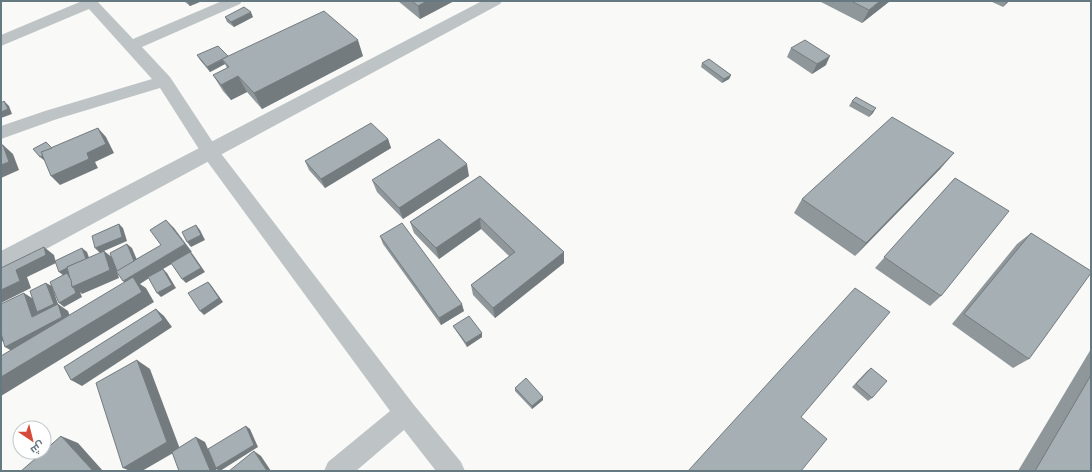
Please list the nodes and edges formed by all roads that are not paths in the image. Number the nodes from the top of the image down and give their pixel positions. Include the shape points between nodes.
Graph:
1 (235, 1) edge
2 (494, 1) edge
3 (90, 2) edge
4 (1, 41) edge
5 (131, 46) junction
6 (164, 82) junction
7 (1, 133) edge
8 (210, 152) junction
9 (1, 262) edge
10 (406, 413) junction
11 (337, 471) edge
12 (452, 471) edge

1 - 5 street
2 - 8 street
3 - 4 street
3 - 5 street
5 - 6 street
6 - 7 street via 51,115
6 - 8 street
8 - 9 street
8 - 10 street
10 - 11 street
10 - 12 street

